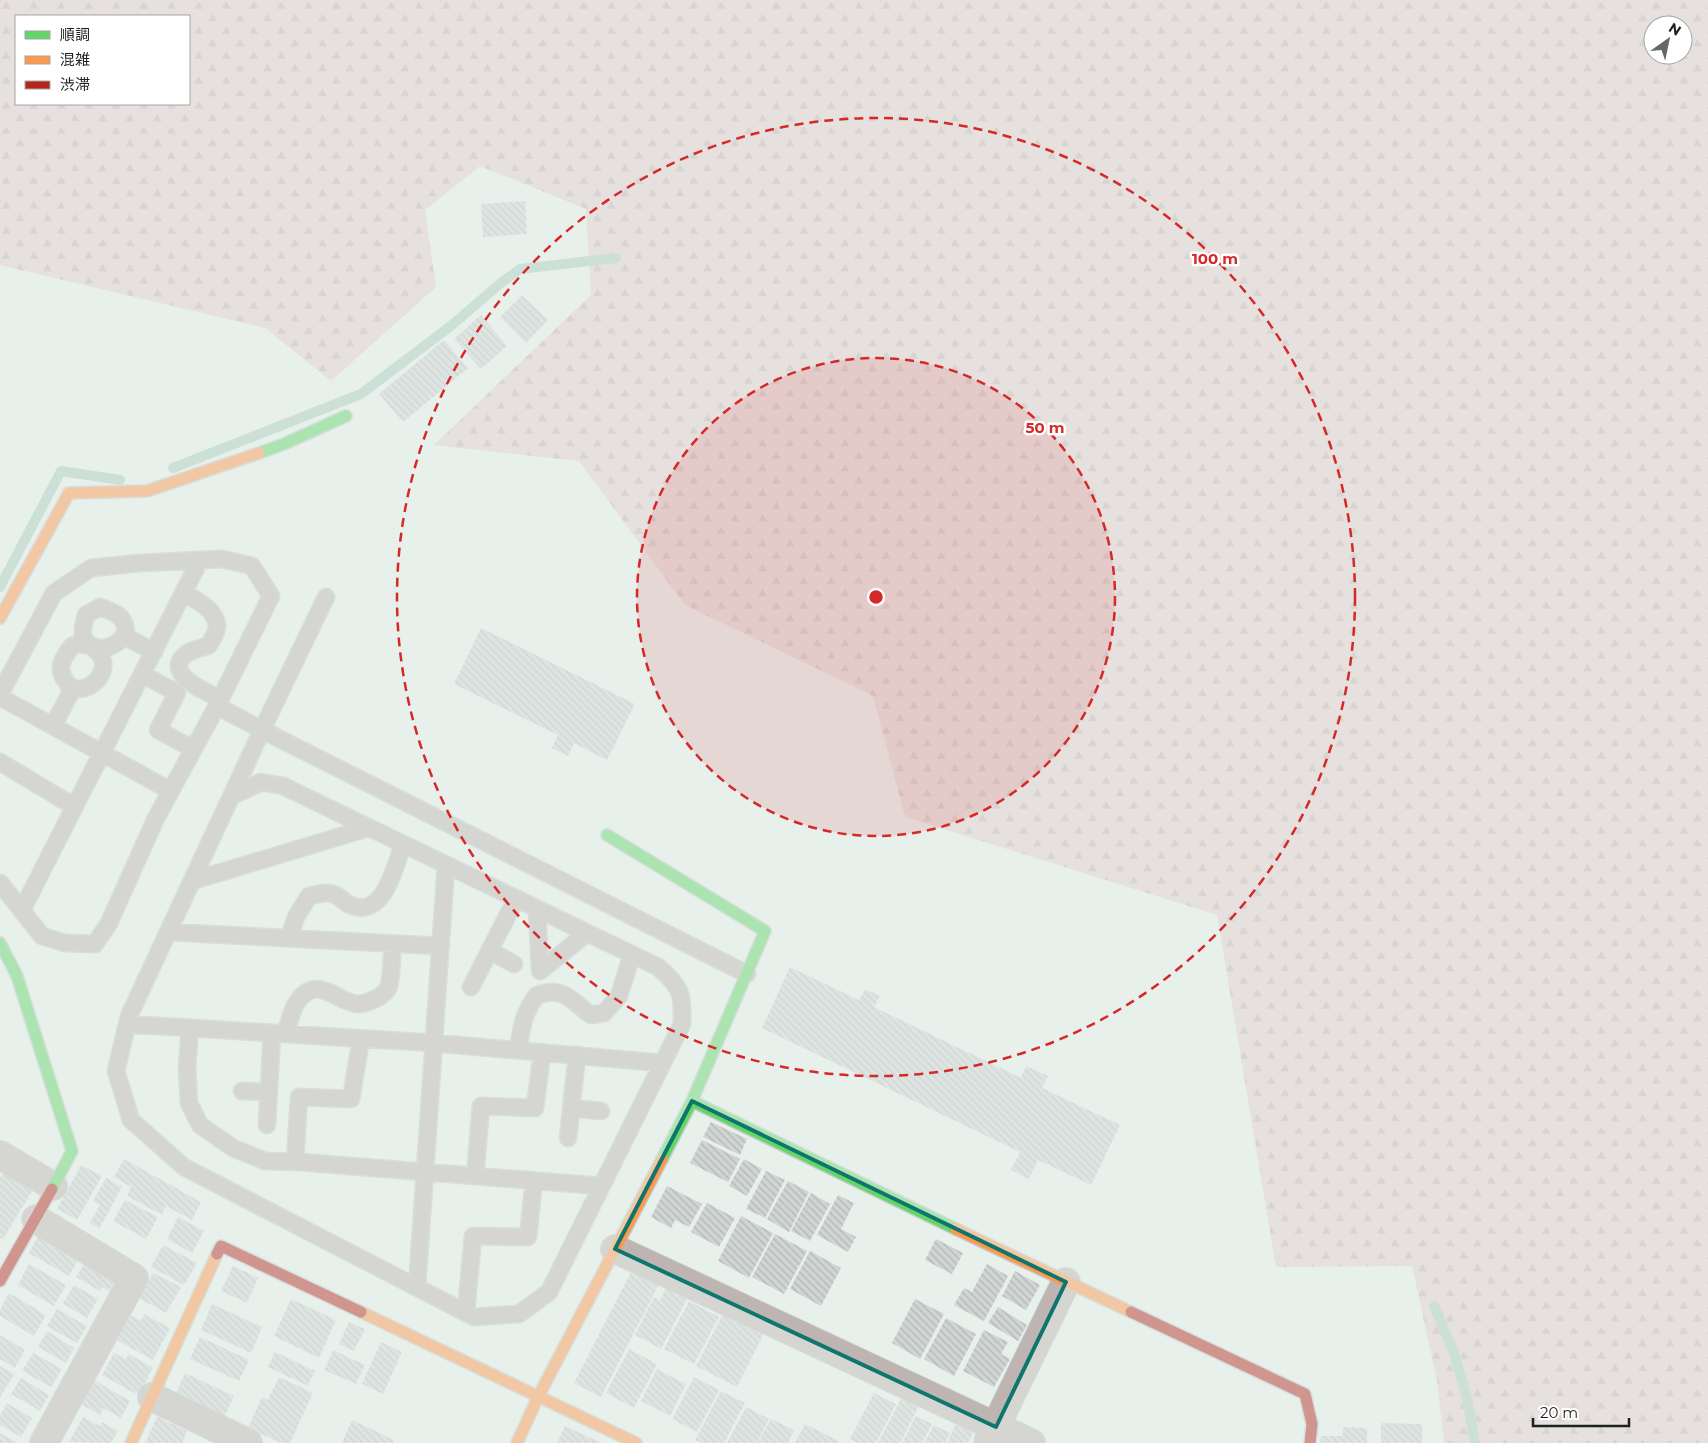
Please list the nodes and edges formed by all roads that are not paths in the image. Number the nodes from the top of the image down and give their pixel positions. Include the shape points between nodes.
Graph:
1 (346, 416) dead end
2 (200, 560) junction
3 (184, 593) junction
4 (326, 597) dead end
5 (0, 618) edge
6 (124, 636) junction
7 (92, 646) junction
8 (154, 652) junction
9 (142, 674) junction
10 (73, 688) junction
11 (0, 695) edge
12 (219, 703) junction
13 (53, 726) junction
14 (262, 730) junction
15 (194, 749) junction
16 (103, 753) junction
17 (0, 762) edge
18 (171, 791) junction
19 (232, 796) junction
20 (75, 807) junction
21 (368, 828) junction
22 (607, 835) dead end
23 (403, 844) junction
24 (446, 865) junction
25 (192, 881) junction
26 (0, 883) edge
27 (516, 899) junction
28 (538, 909) junction
29 (22, 910) junction
30 (168, 932) junction
31 (587, 933) junction
32 (289, 938) junction
33 (0, 943) edge
34 (392, 944) junction
35 (441, 946) junction
36 (490, 951) junction
37 (632, 954) junction
38 (514, 964) dead end
39 (747, 974) junction
40 (471, 987) dead end
41 (127, 1024) junction
42 (190, 1028) junction
43 (279, 1033) junction
44 (361, 1038) junction
45 (434, 1043) junction
46 (518, 1050) junction
47 (542, 1052) junction
48 (578, 1055) junction
49 (662, 1063) junction
50 (242, 1091) dead end
51 (269, 1092) junction
52 (692, 1101) junction
53 (571, 1108) junction
54 (601, 1110) dead end
55 (267, 1125) dead end
56 (568, 1138) dead end
57 (0, 1155) edge
58 (295, 1162) junction
59 (425, 1172) junction
60 (475, 1176) junction
61 (534, 1181) junction
62 (53, 1186) junction
63 (601, 1186) junction
64 (36, 1219) junction
65 (616, 1249) junction
66 (0, 1281) edge
67 (1066, 1282) junction
68 (417, 1287) junction
69 (466, 1312) junction
70 (152, 1397) junction
71 (538, 1397) junction
72 (992, 1435) edge
73 (44, 1443) edge
74 (131, 1443) edge
75 (248, 1443) edge
76 (517, 1443) edge
77 (636, 1443) edge
78 (1031, 1443) edge
79 (1310, 1443) edge

1 - 5 street via 284,444 147,491 69,493
2 - 3 lane
2 - 11 lane via 91,568 54,592
2 - 12 lane via 222,559 252,566 271,596
3 - 8 lane
3 - 12 lane via 208,608 217,625 209,645 183,656 180,670 196,687
4 - 14 lane
6 - 7 lane via 110,647
6 - 7 lane via 121,618 100,607 86,615 83,627 83,638
6 - 8 lane
7 - 10 lane via 102,657 100,677 86,688
7 - 10 lane via 72,646 62,661 62,676
8 - 9 lane
9 - 15 lane via 177,693 158,730
9 - 16 lane
10 - 13 lane
11 - 13 lane
12 - 14 lane
12 - 15 lane
13 - 16 lane
14 - 19 lane
14 - 39 lane
15 - 18 lane
16 - 18 lane
16 - 20 lane
17 - 20 lane
18 - 29 lane via 109,924 95,944 65,944 42,936
19 - 21 lane via 261,782 282,786
19 - 25 lane
20 - 29 lane
21 - 23 lane
21 - 25 lane
22 - 39 street via 765,931
23 - 24 lane
23 - 32 lane via 378,901 359,909 325,892 309,896 296,917
24 - 27 lane
24 - 35 lane
25 - 30 lane
26 - 29 lane
27 - 28 lane
27 - 36 lane
28 - 31 lane
28 - 31 lane via 540,971
30 - 32 lane
30 - 41 lane
31 - 37 lane
32 - 34 lane
33 - 62 street via 17,976 72,1151
34 - 35 lane
34 - 43 lane via 388,989 379,998 356,1004 325,990 312,990 300,997
35 - 45 lane
36 - 38 lane
36 - 40 lane
37 - 46 lane via 619,996 604,1013 591,1015 573,1000 553,992 537,995 522,1022
37 - 49 lane via 658,967 675,981 683,1002 682,1024
39 - 52 street
41 - 42 lane
41 - 68 lane via 116,1072 131,1120 184,1167
42 - 43 lane
42 - 58 lane via 189,1103 200,1125 233,1148 265,1161
43 - 44 lane
43 - 51 lane
44 - 45 lane
44 - 58 lane via 351,1099 299,1097
45 - 46 lane
45 - 59 lane
46 - 47 lane
47 - 48 lane
47 - 60 lane via 535,1108 482,1106
48 - 49 lane
48 - 53 lane
49 - 63 lane
50 - 51 lane
51 - 55 lane
52 - 65 street
52 - 67 street
53 - 54 lane
53 - 56 lane
57 - 62 street
58 - 59 lane
59 - 60 lane
59 - 68 lane
60 - 61 lane
61 - 63 lane
61 - 69 lane via 528,1237 473,1236
62 - 64 street
63 - 69 lane via 549,1292 519,1314 474,1317
64 - 66 street
64 - 73 street via 134,1278
65 - 71 street
65 - 72 street
67 - 72 street
67 - 79 street via 1304,1394 1312,1424
68 - 69 lane
70 - 71 street via 221,1246
70 - 74 street
70 - 75 street
71 - 76 street
71 - 77 street
72 - 78 street

